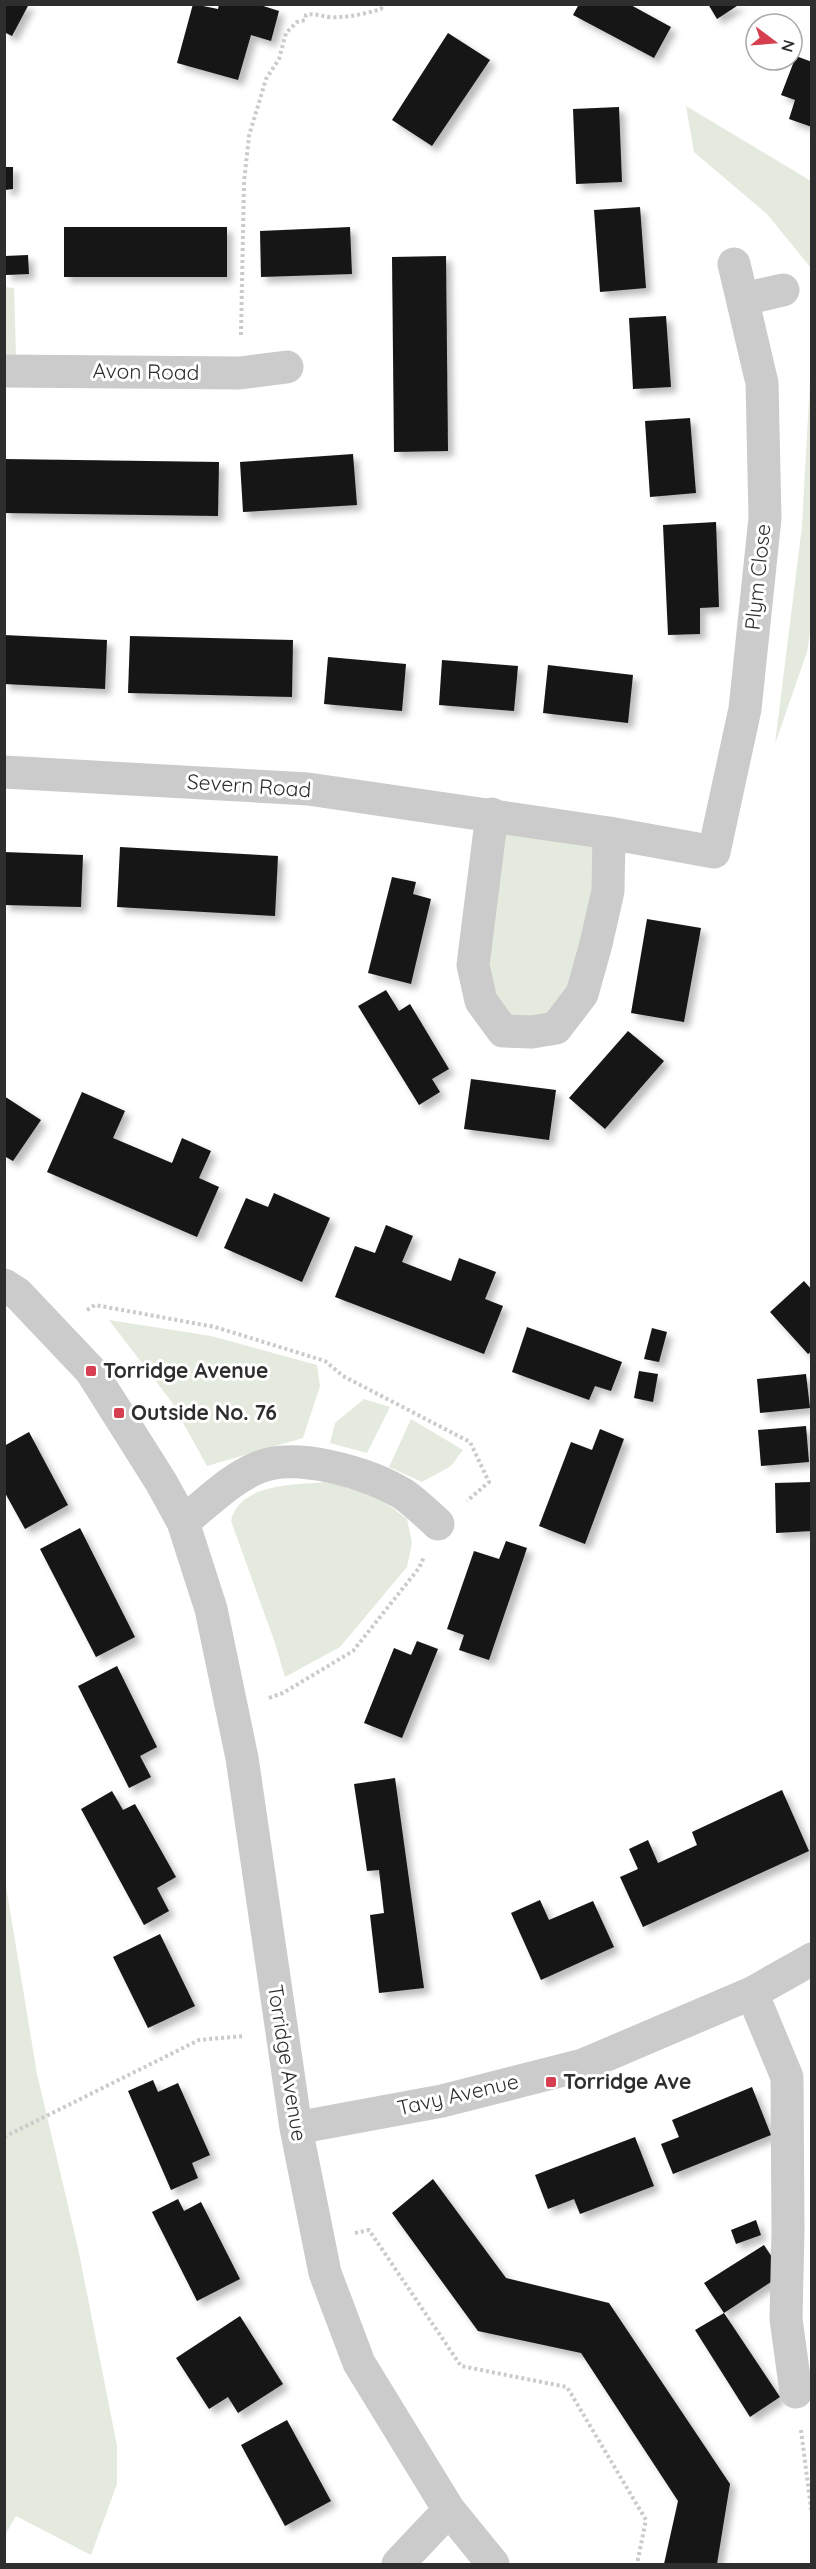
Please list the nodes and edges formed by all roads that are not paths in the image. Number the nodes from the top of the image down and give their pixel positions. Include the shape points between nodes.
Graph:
1 (734, 264) dead end
2 (783, 290) dead end
3 (743, 299) junction
4 (287, 367) dead end
5 (4, 371) edge
6 (4, 772) edge
7 (492, 814) junction
8 (609, 832) junction
9 (714, 852) joint
10 (4, 1285) edge
11 (183, 1522) junction
12 (438, 1524) dead end
13 (812, 1959) edge
14 (752, 1993) junction
15 (296, 2128) junction
16 (796, 2392) road end
17 (449, 2510) junction
18 (399, 2565) edge
19 (493, 2565) edge

1 - 3 street, Plym Close
2 - 3 street
3 - 9 street, Plym Close via 762,382 765,518 745,709
4 - 5 street, Avon Road via 240,373
6 - 7 street, Severn Road via 308,789
7 - 8 street, Severn Road
7 - 8 street via 473,966 480,1001 503,1031 556,1028 582,994 608,891
8 - 9 street, Severn Road
10 - 11 street, Torridge Avenue via 18,1294 91,1371
11 - 12 street via 258,1467 292,1462 367,1475 404,1494
11 - 15 street, Torridge Avenue via 211,1610 242,1758
13 - 14 street, Tavy Avenue
14 - 15 street, Tavy Avenue via 583,2065 442,2101
14 - 16 street via 787,2077 786,2319
15 - 17 street, Torridge Avenue via 325,2273 359,2363
17 - 18 street
17 - 19 street, Torridge Avenue

